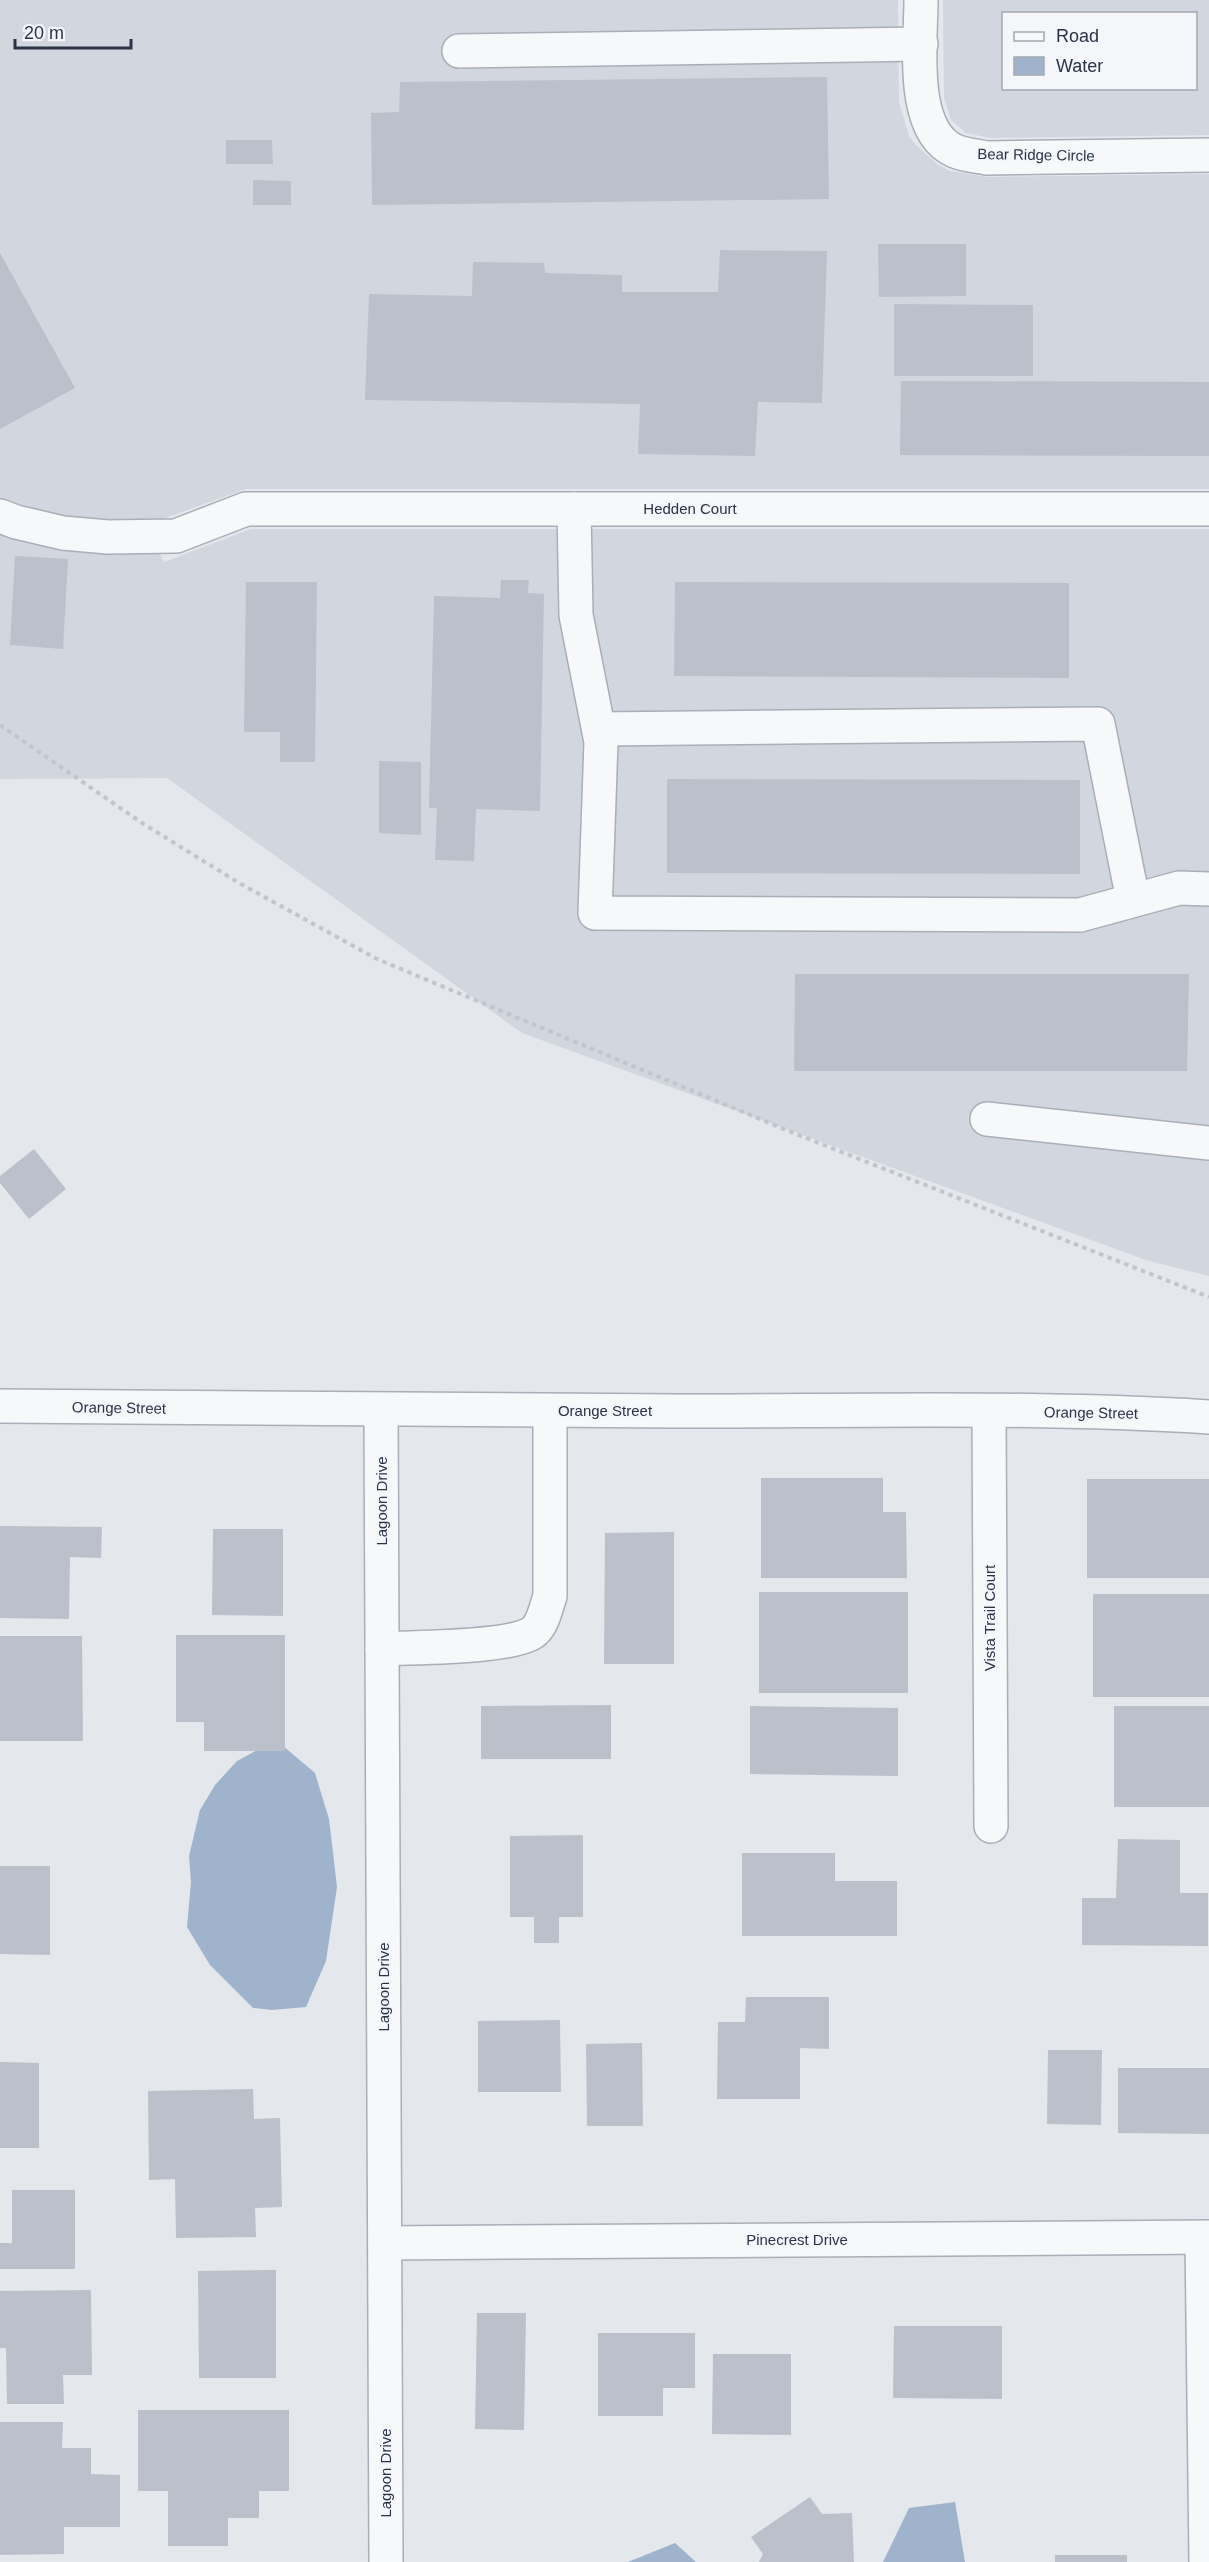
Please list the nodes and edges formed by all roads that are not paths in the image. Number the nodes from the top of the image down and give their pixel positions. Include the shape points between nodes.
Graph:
1 (921, 0) edge
2 (921, 44) junction
3 (459, 51) dead end
4 (1209, 154) edge
5 (574, 509) junction
6 (1209, 509) edge
7 (0, 516) edge
8 (599, 729) junction
9 (1209, 889) edge
10 (1133, 900) junction
11 (987, 1119) dead end
12 (1209, 1143) edge
13 (0, 1406) edge
14 (381, 1411) junction
15 (550, 1411) junction
16 (989, 1411) junction
17 (1209, 1417) edge
18 (382, 1649) junction
19 (991, 1826) dead end
20 (1206, 2237) edge
21 (385, 2243) junction
22 (386, 2562) edge
23 (1206, 2562) edge

1 - 2 street, Bear Ridge Circle
2 - 3 street
2 - 4 street, Bear Ridge Circle via 922,102 931,131 954,151 987,158
5 - 6 street, Hedden Court
5 - 7 street, Hedden Court via 246,509 176,536 108,537 63,533
5 - 8 street via 576,615
8 - 10 street via 1098,724
8 - 10 street via 595,913 1080,915
9 - 10 street via 1179,888
11 - 12 street
13 - 14 street, Orange Street
14 - 15 street, Orange Street
14 - 18 street, Lagoon Drive
15 - 16 street, Orange Street
15 - 18 street via 550,1596 541,1622 533,1632 506,1642
16 - 17 street, Orange Street
16 - 19 street, Vista Trail Court
18 - 21 street, Lagoon Drive
20 - 21 street, Pinecrest Drive
20 - 23 street
21 - 22 street, Lagoon Drive

